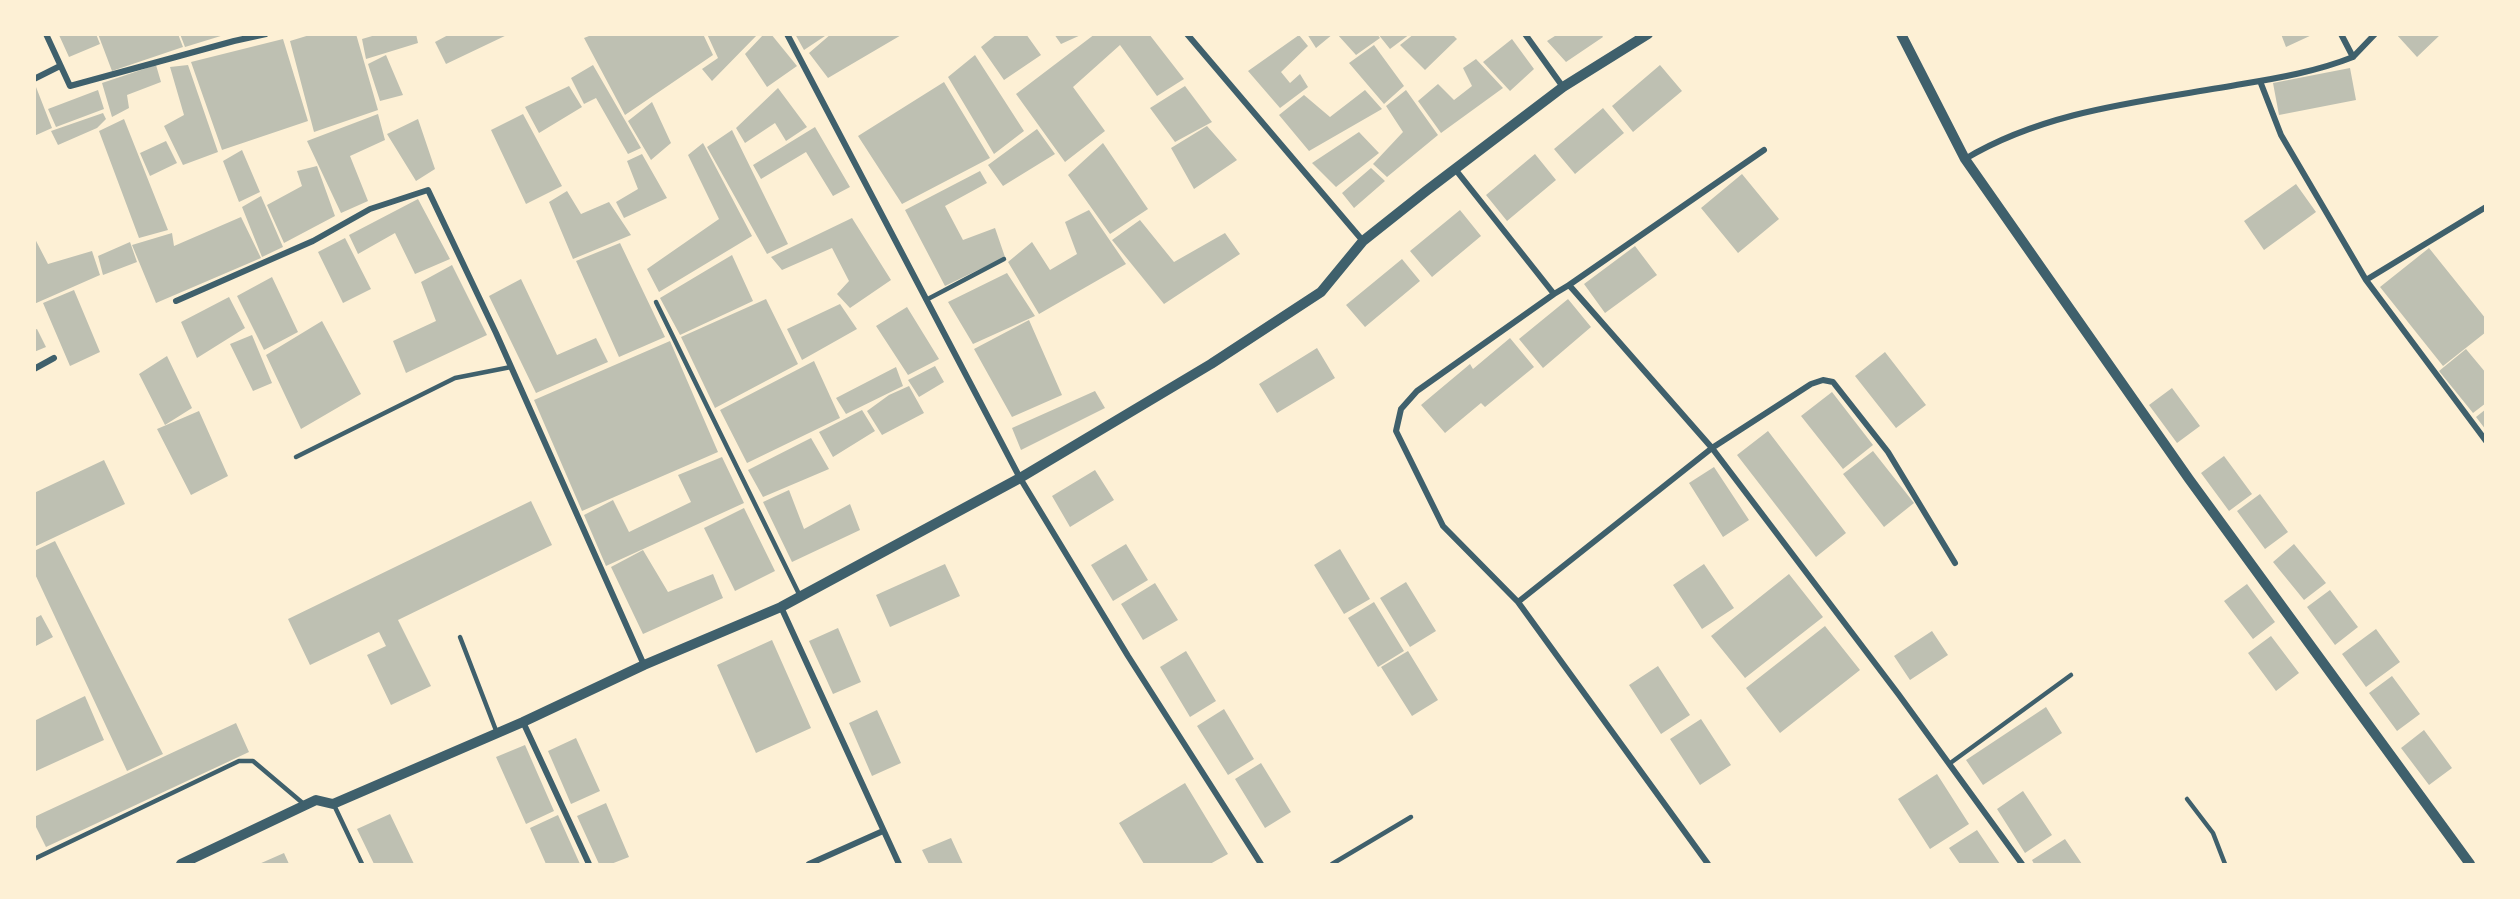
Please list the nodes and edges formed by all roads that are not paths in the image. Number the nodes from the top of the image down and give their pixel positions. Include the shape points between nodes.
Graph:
1 (46, 34) edge
2 (266, 34) edge
3 (787, 34) edge
4 (1187, 34) edge
5 (1525, 34) edge
6 (1648, 34) edge
7 (1901, 34) edge
8 (2341, 34) edge
9 (2375, 34) edge
10 (2353, 57) junction
11 (60, 66) junction
12 (34, 79) edge
13 (2260, 81) junction
14 (1563, 87) junction
15 (1764, 150) dead end
16 (1965, 159) junction
17 (1455, 168) junction
18 (2486, 207) edge
19 (1363, 241) junction
20 (1004, 259) dead end
21 (2366, 280) junction
22 (1569, 285) junction
23 (1554, 294) junction
24 (926, 300) junction
25 (176, 301) dead end
26 (656, 302) dead end
27 (54, 358) dead end
28 (511, 367) junction
29 (34, 369) edge
30 (2486, 441) edge
31 (1712, 448) junction
32 (296, 457) dead end
33 (1020, 478) junction
34 (1954, 563) dead end
35 (800, 596) junction
36 (1518, 602) junction
37 (781, 607) junction
38 (460, 637) dead end
39 (644, 665) junction
40 (2071, 675) dead end
41 (524, 722) junction
42 (497, 733) junction
43 (1949, 764) junction
44 (2187, 799) dead end
45 (333, 804) junction
46 (305, 805) junction
47 (1411, 817) dead end
48 (883, 831) junction
49 (34, 859) edge
50 (181, 864) edge
51 (362, 864) edge
52 (589, 864) edge
53 (809, 864) edge
54 (899, 864) edge
55 (1261, 864) edge
56 (1332, 864) edge
57 (1708, 864) edge
58 (2022, 864) edge
59 (2225, 864) edge
60 (2470, 864) edge

1 - 11 street
2 - 11 street via 70,87
3 - 24 street
4 - 19 street
5 - 14 street
6 - 14 street
7 - 16 street
8 - 10 street
9 - 10 street
10 - 13 street
11 - 12 street
13 - 16 street via 2085,112 1993,143
13 - 21 street via 2281,135
14 - 17 street
15 - 22 street
16 - 60 street via 2189,479
17 - 19 street
17 - 23 street
18 - 21 street
19 - 33 street via 1321,292 1211,364
20 - 24 lane
21 - 30 street
22 - 23 street
22 - 31 street
23 - 36 street via 1417,391 1401,409 1396,431 1443,526
24 - 33 street
25 - 28 street via 313,241 370,209 428,190
26 - 35 lane
27 - 29 street
28 - 32 lane via 455,378
28 - 39 street
31 - 34 street via 1811,384 1833,382 1888,453
31 - 36 street
31 - 43 street
33 - 35 street
33 - 55 street
35 - 37 street
36 - 57 street
37 - 39 street
37 - 48 street
38 - 42 lane
39 - 41 street
40 - 43 lane
41 - 42 street
41 - 52 street
42 - 45 street
43 - 58 street
44 - 59 lane via 2213,833
45 - 46 street via 316,800
45 - 51 lane
46 - 49 lane via 253,761 239,761
46 - 50 street
47 - 56 lane
48 - 53 street
48 - 54 street

